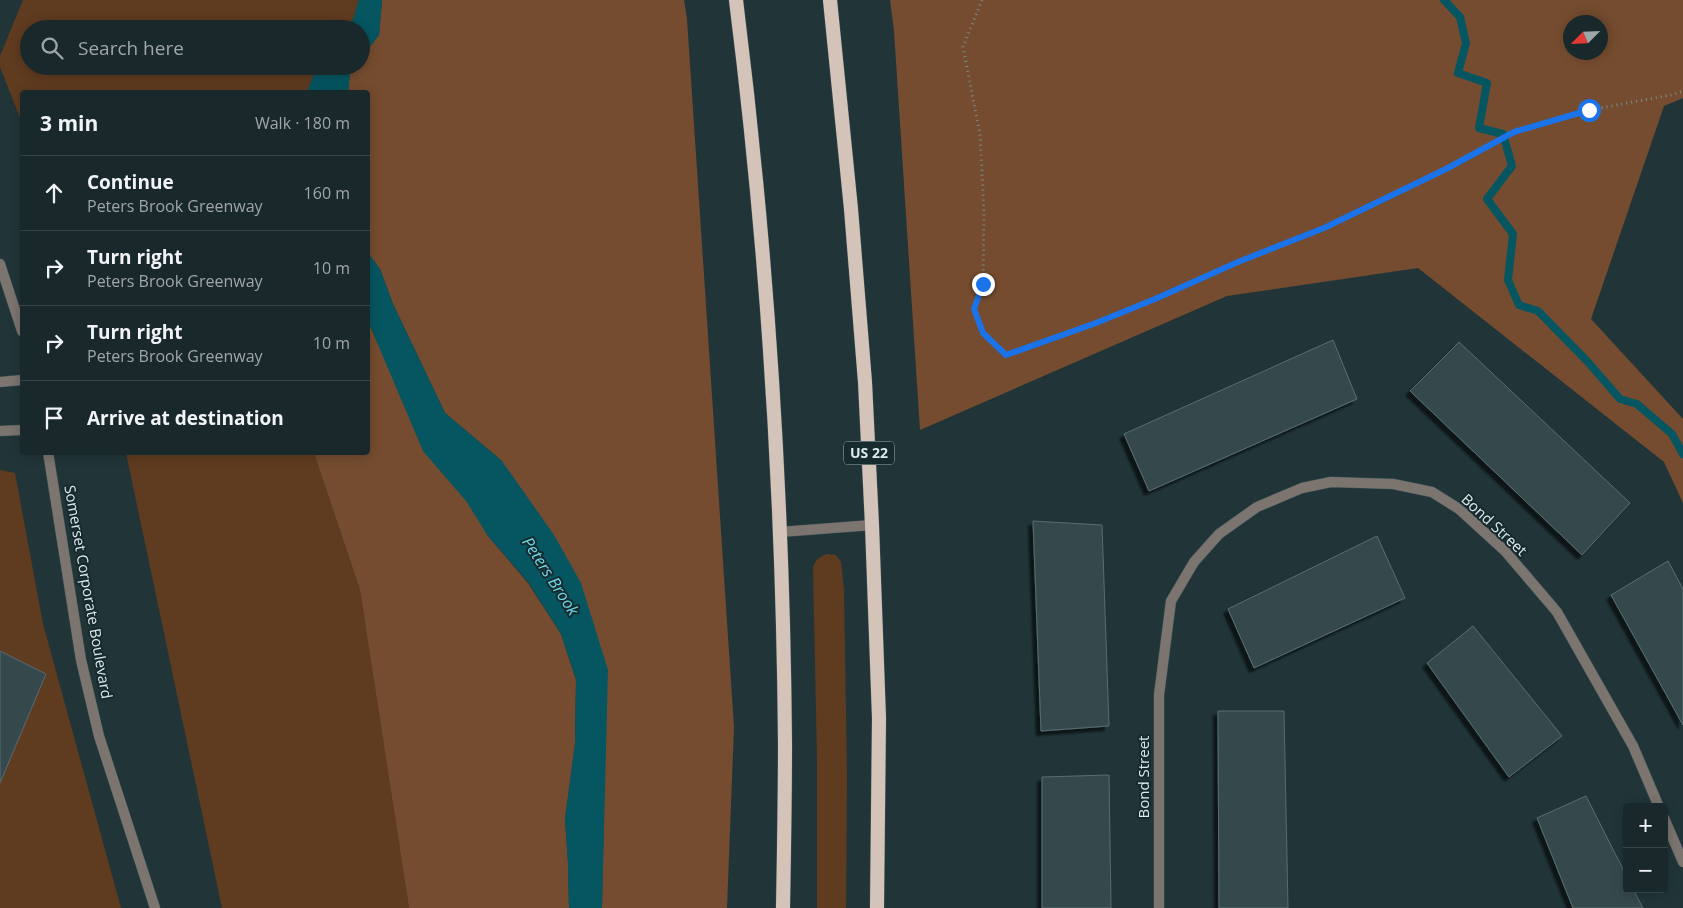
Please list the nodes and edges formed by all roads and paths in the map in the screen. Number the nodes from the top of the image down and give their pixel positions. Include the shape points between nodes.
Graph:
1 (736, 0) edge
2 (830, 0) edge
3 (982, 0) edge
4 (1683, 91) edge
5 (0, 264) edge
6 (20, 325) edge
7 (20, 380) edge
8 (0, 382) edge
9 (20, 430) edge
10 (0, 431) edge
11 (48, 455) edge
12 (872, 525) junction
13 (780, 532) junction
14 (1657, 803) edge
15 (1668, 827) edge
16 (1683, 862) edge
17 (155, 908) edge
18 (783, 908) edge
19 (877, 908) edge
20 (1159, 908) edge

1 - 13 highway via 760,230 775,414
2 - 12 highway, US 22 via 865,382
3 - 4 path via 963,47 980,134 984,212 983,284 974,309 983,333 1006,355 1104,320 1324,228 1514,132 1589,110
5 - 6 street
7 - 8 street
9 - 10 street
11 - 17 street, Somerset Corporate Boulevard via 81,660 100,736
12 - 13 street
12 - 19 highway, US 22 via 879,718
13 - 18 highway via 785,744
14 - 20 street, Bond Street via 1633,746 1557,612 1505,551 1458,509 1432,492 1393,484 1331,482 1302,488 1257,507 1220,534 1194,562 1171,601 1159,695
15 - 16 street

